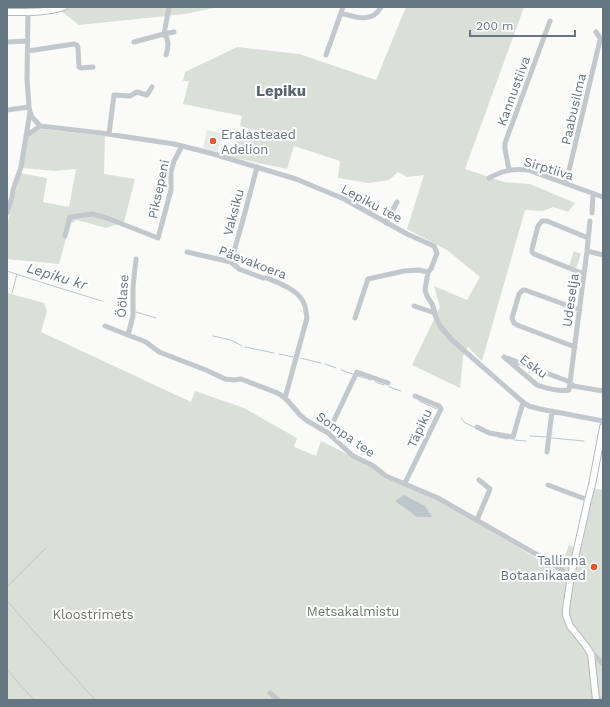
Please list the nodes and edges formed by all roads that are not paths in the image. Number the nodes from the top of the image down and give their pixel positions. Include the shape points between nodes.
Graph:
1 (33, 7) edge
2 (64, 7) edge
3 (169, 7) edge
4 (381, 7) edge
5 (39, 10) edge
6 (342, 10) edge
7 (7, 12) edge
8 (28, 12) junction
9 (550, 21) dead end
10 (174, 32) dead end
11 (596, 32) dead end
12 (164, 34) junction
13 (28, 41) junction
14 (602, 41) edge
15 (7, 42) edge
16 (134, 42) dead end
17 (28, 51) junction
18 (166, 55) dead end
19 (326, 55) dead end
20 (92, 67) dead end
21 (152, 88) dead end
22 (29, 109) junction
23 (7, 110) edge
24 (40, 126) junction
25 (109, 134) junction
26 (26, 136) junction
27 (182, 146) junction
28 (257, 167) junction
29 (509, 170) junction
30 (489, 178) dead end
31 (566, 183) junction
32 (10, 190) edge
33 (593, 194) junction
34 (603, 197) edge
35 (397, 202) dead end
36 (592, 212) dead end
37 (7, 213) edge
38 (590, 221) dead end
39 (386, 223) junction
40 (64, 236) dead end
41 (588, 238) junction
42 (587, 251) junction
43 (187, 252) dead end
44 (603, 255) edge
45 (136, 259) dead end
46 (231, 262) junction
47 (428, 272) junction
48 (584, 274) junction
49 (414, 306) dead end
50 (580, 310) junction
51 (434, 313) junction
52 (355, 318) dead end
53 (105, 326) dead end
54 (128, 335) junction
55 (575, 346) junction
56 (570, 382) junction
57 (388, 383) dead end
58 (603, 391) edge
59 (415, 396) dead end
60 (284, 398) junction
61 (524, 403) junction
62 (552, 411) junction
63 (603, 421) edge
64 (477, 426) dead end
65 (603, 427) edge
66 (328, 433) junction
67 (547, 452) dead end
68 (479, 480) dead end
69 (405, 483) junction
70 (548, 485) dead end
71 (588, 500) junction
72 (477, 520) junction
73 (571, 576) junction
74 (590, 651) junction
75 (603, 664) edge
76 (270, 693) dead end
77 (278, 700) edge
78 (596, 700) edge

1 - 8 street
2 - 5 main road via 57,10
3 - 12 street
4 - 6 street via 368,18 355,17
5 - 8 main road
6 - 19 street
7 - 8 main road
8 - 13 street
9 - 29 street, Kannustiiva via 505,143
10 - 12 street
11 - 14 street
12 - 16 street
12 - 18 street via 168,42
13 - 15 street
13 - 17 street
14 - 31 street, Paabusilma
17 - 20 street via 74,44 78,48 78,67
17 - 22 street
21 - 25 street via 147,96 137,92 130,96 114,95
22 - 23 street
22 - 24 street
22 - 26 street
24 - 25 street, Lepiku tee
24 - 26 street
25 - 27 street, Lepiku tee
26 - 32 street via 21,166
27 - 28 street, Lepiku tee
27 - 40 street, Piksepeni via 171,172 170,190 158,238 92,214 70,217
28 - 39 street, Lepiku tee via 323,190
28 - 46 street, Vaksiku
29 - 30 street, Sirptiiva
29 - 31 street, Sirptiiva via 528,170
31 - 33 street, Sirptiiva
32 - 37 street via 12,197
33 - 34 street, Sirptiiva
33 - 36 street
35 - 39 street
38 - 41 street, Udeselja
39 - 47 street, Lepiku tee via 434,246 437,253
41 - 42 street, Udeselja
41 - 48 street via 542,221 538,226 532,249 534,254
42 - 44 street
42 - 48 street, Udeselja
43 - 46 street, Päevakoera
45 - 54 street, Öölase via 133,316
46 - 60 street, Päevakoera via 239,269 292,289 305,305 307,318
47 - 51 street, Lepiku tee via 425,290
47 - 52 street via 404,271 368,279
48 - 50 street, Udeselja
49 - 51 street
50 - 55 street, Udeselja
50 - 55 street via 523,290 519,294 512,318 517,325
51 - 61 street, Lepiku tee via 440,326 452,340
53 - 54 street, Sompa tee
54 - 60 street, Sompa tee via 146,342 158,352 224,379 241,379
55 - 56 street, Udeselja
56 - 56 street, Esku via 518,362 504,356 542,387 565,391 569,390
56 - 58 street, Esku via 573,386
57 - 66 street via 357,372
59 - 69 street, Täpiku via 441,409
60 - 66 street, Sompa tee via 300,416
61 - 62 street, Lepiku tee
61 - 64 street via 512,437 489,433
62 - 63 street, Lepiku tee
62 - 67 street
65 - 71 main road
66 - 69 street, Sompa tee via 353,456 372,465 386,476
68 - 72 street via 490,489
69 - 72 street, Sompa tee
70 - 71 street
71 - 73 main road
72 - 73 street, Sompa tee
73 - 74 main road via 566,615 570,626
74 - 75 street
74 - 78 main road
76 - 77 street

